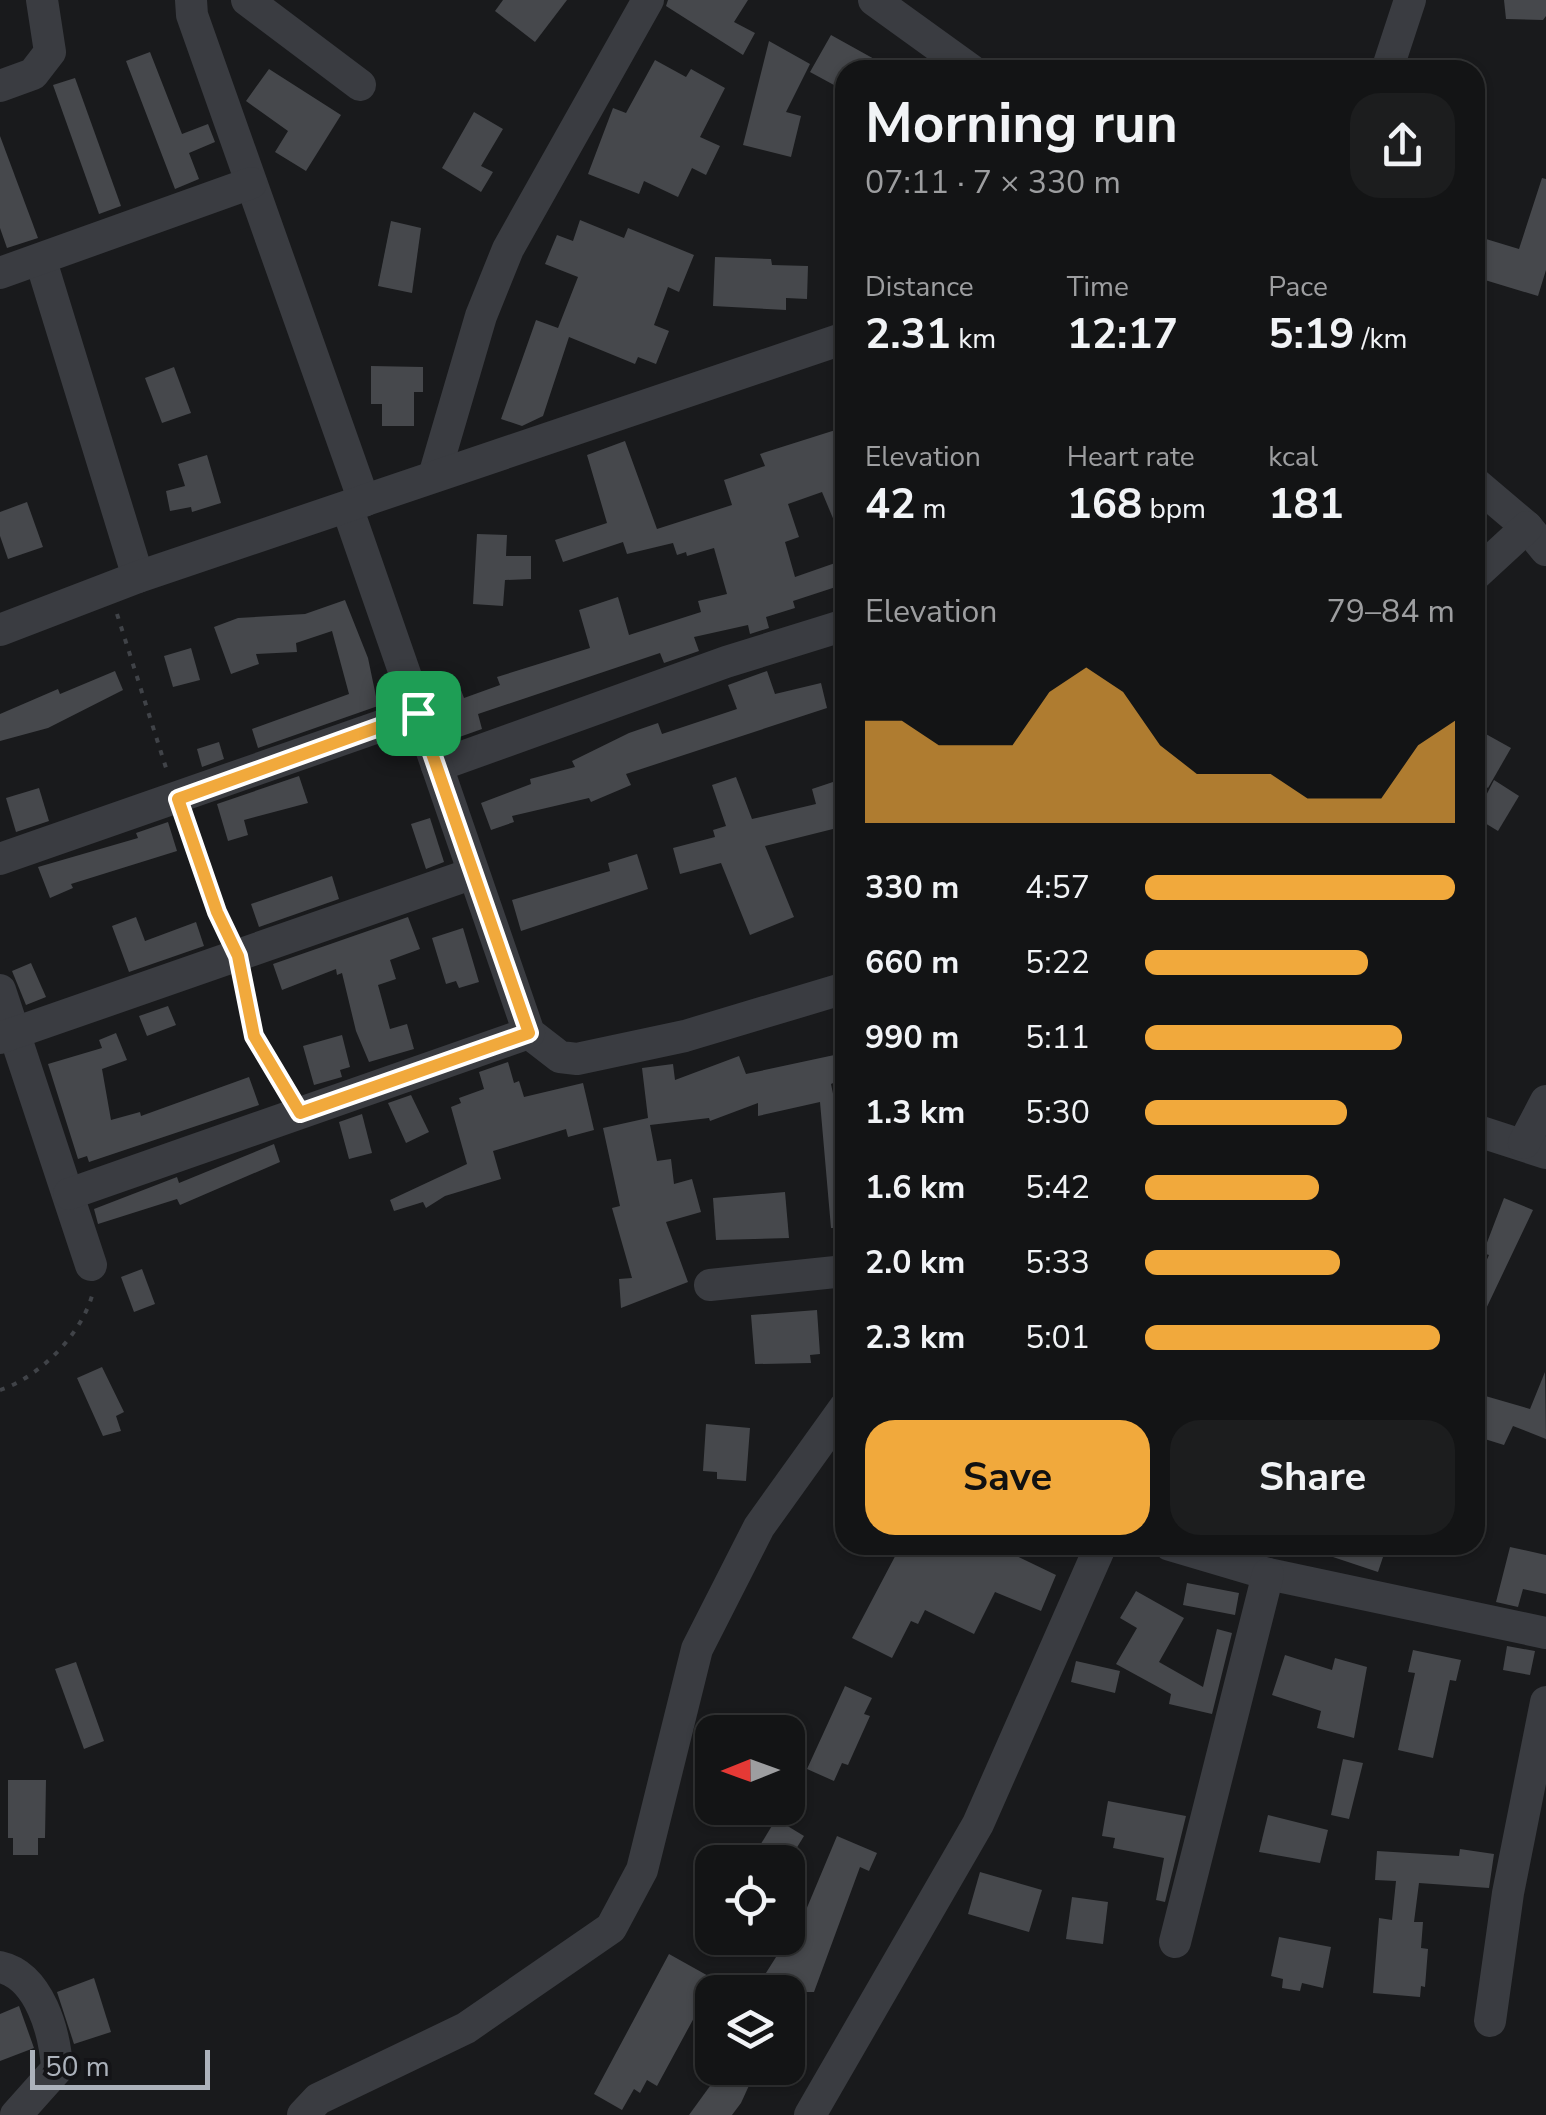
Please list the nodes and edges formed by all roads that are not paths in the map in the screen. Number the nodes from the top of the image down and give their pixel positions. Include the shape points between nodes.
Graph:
1 (42, 0) edge
2 (191, 0) edge
3 (246, 0) edge
4 (648, 0) edge
5 (874, 0) edge
6 (1410, 0) edge
7 (957, 60) edge
8 (1390, 60) edge
9 (360, 85) dead end
10 (0, 86) edge
11 (251, 183) junction
12 (41, 261) junction
13 (0, 273) edge
14 (835, 341) edge
15 (434, 476) junction
16 (1485, 492) edge
17 (355, 504) junction
18 (1537, 539) edge
19 (1485, 569) edge
20 (138, 577) junction
21 (835, 629) edge
22 (0, 630) edge
23 (418, 713) junction
24 (437, 766) junction
25 (0, 859) edge
26 (472, 874) junction
27 (0, 990) edge
28 (835, 991) edge
29 (529, 1033) junction
30 (8, 1036) edge
31 (1546, 1102) edge
32 (1485, 1133) edge
33 (1535, 1148) edge
34 (69, 1194) junction
35 (90, 1265) road end
36 (835, 1272) edge
37 (710, 1285) dead end
38 (835, 1420) edge
39 (1098, 1555) edge
40 (1204, 1555) edge
41 (1268, 1574) junction
42 (1546, 1632) edge
43 (1546, 1702) edge
44 (1175, 1942) dead end
45 (0, 1967) edge
46 (1490, 2020) dead end
47 (16, 2115) edge
48 (303, 2115) edge
49 (810, 2115) edge

1 - 10 street via 50,52 33,74
2 - 11 street
3 - 9 street
4 - 15 street via 508,249
5 - 7 street
6 - 8 street
11 - 12 street
11 - 17 street
12 - 13 street
12 - 20 street
14 - 15 street
15 - 17 street
16 - 18 street
17 - 20 street
17 - 23 street
18 - 19 street
20 - 22 street
21 - 24 street
23 - 24 street
23 - 25 street
24 - 26 street
26 - 29 street
26 - 30 street
27 - 30 street
28 - 29 street via 685,1036 577,1059 560,1057
29 - 34 street
30 - 34 street
31 - 33 street
32 - 33 street
34 - 35 street
36 - 37 street
38 - 48 street via 759,1526 697,1649 642,1870 611,1928 466,2028 318,2099
39 - 49 street via 978,1824
40 - 41 street
41 - 42 street
41 - 44 street
43 - 46 street
45 - 47 street via 32,1987 56,2046 57,2069

